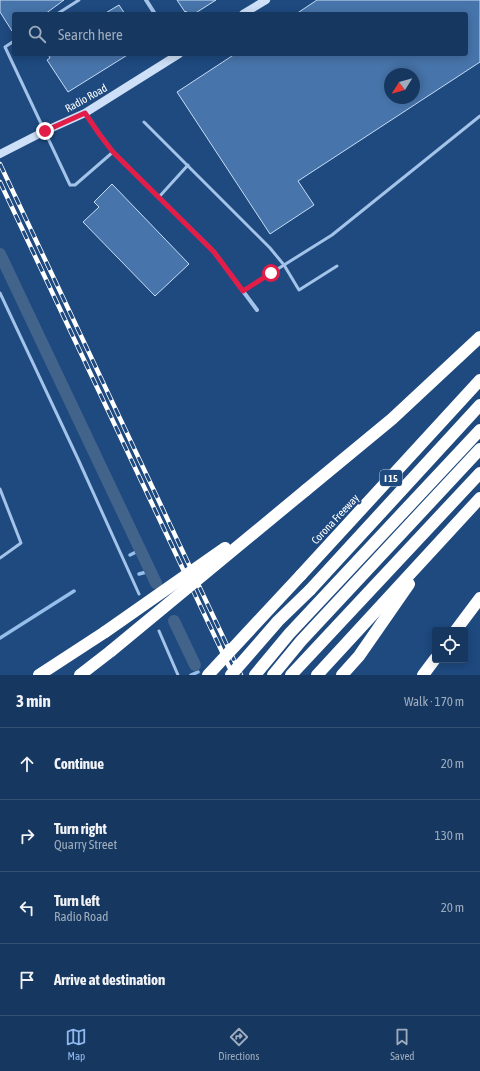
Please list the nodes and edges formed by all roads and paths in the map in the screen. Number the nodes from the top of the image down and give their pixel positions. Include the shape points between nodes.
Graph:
1 (79, 0) edge
2 (146, 0) edge
3 (266, 0) edge
4 (60, 12) edge
5 (154, 12) edge
6 (246, 12) edge
7 (12, 42) edge
8 (176, 56) edge
9 (85, 113) junction
10 (480, 116) edge
11 (144, 122) dead end
12 (45, 131) junction
13 (113, 152) junction
14 (0, 154) edge
15 (188, 165) junction
16 (158, 197) junction
17 (284, 265) junction
18 (337, 266) dead end
19 (243, 291) junction
20 (0, 293) edge
21 (257, 310) dead end
22 (480, 337) edge
23 (480, 380) edge
24 (480, 406) edge
25 (480, 430) edge
26 (480, 449) edge
27 (480, 473) edge
28 (0, 489) edge
29 (306, 490) junction
30 (480, 498) edge
31 (434, 547) junction
32 (0, 558) edge
33 (139, 594) dead end
34 (480, 598) edge
35 (458, 627) edge
36 (158, 631) dead end
37 (432, 663) edge
38 (39, 675) edge
39 (80, 675) edge
40 (178, 675) edge
41 (208, 675) edge
42 (231, 675) edge
43 (255, 675) edge
44 (273, 675) edge
45 (291, 675) edge
46 (317, 675) edge
47 (342, 675) edge
48 (423, 675) edge

1 - 4 lane
2 - 5 street
3 - 6 street
7 - 12 lane via 5,47
8 - 9 street, Radio Road
9 - 12 street, Radio Road
9 - 13 street
10 - 17 lane via 332,235
11 - 15 lane
12 - 13 lane via 70,184 75,185
12 - 14 street, Radio Road
13 - 16 street
15 - 16 lane
15 - 17 lane
16 - 19 street via 214,252
17 - 18 lane via 299,290
17 - 19 lane
19 - 21 street
20 - 33 lane
22 - 29 highway via 392,419
23 - 41 highway, Corona Freeway / I 15, bridge
24 - 42 highway, bridge via 310,590 278,621
25 - 43 highway via 289,634
26 - 44 highway via 300,641
27 - 45 highway
28 - 32 lane via 22,543
29 - 38 highway, bridge
29 - 39 highway, bridge
30 - 31 highway
31 - 46 highway
31 - 47 highway via 359,656
34 - 35 highway
36 - 40 lane
37 - 48 highway

